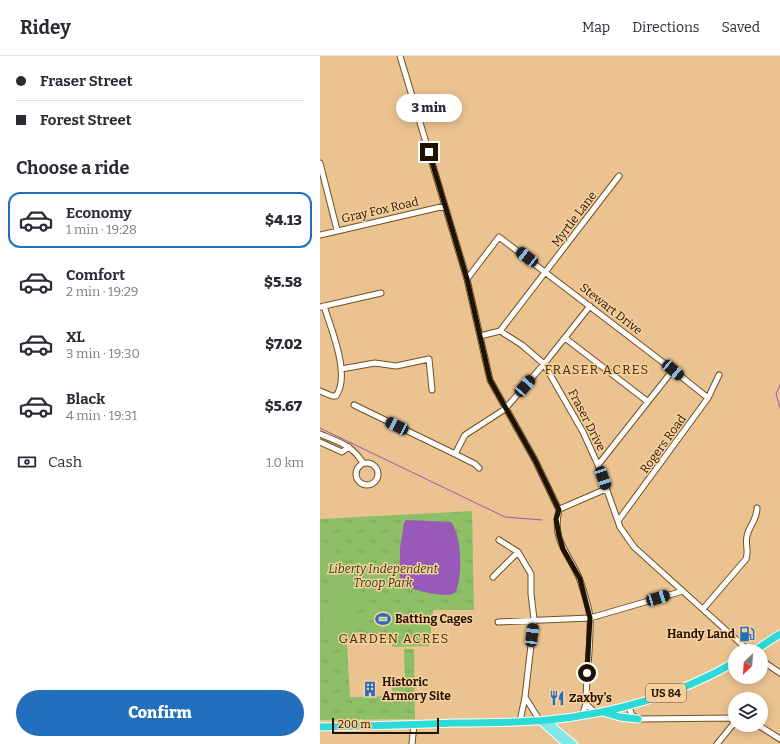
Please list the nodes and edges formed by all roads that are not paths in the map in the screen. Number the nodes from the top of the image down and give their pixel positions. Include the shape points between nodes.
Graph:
1 (400, 56) edge
2 (320, 163) edge
3 (619, 176) dead end
4 (445, 206) junction
5 (337, 230) junction
6 (320, 234) edge
7 (546, 272) junction
8 (467, 279) junction
9 (381, 293) dead end
10 (590, 306) junction
11 (322, 307) edge
12 (500, 331) junction
13 (480, 336) junction
14 (565, 338) junction
15 (544, 364) junction
16 (341, 369) junction
17 (673, 370) junction
18 (719, 375) dead end
19 (432, 390) dead end
20 (320, 391) edge
21 (708, 398) junction
22 (647, 401) junction
23 (354, 405) dead end
24 (505, 408) junction
25 (320, 434) edge
26 (320, 442) edge
27 (349, 447) junction
28 (455, 454) junction
29 (363, 463) junction
30 (598, 465) junction
31 (479, 468) dead end
32 (606, 489) junction
33 (757, 508) dead end
34 (559, 510) junction
35 (618, 521) junction
36 (499, 540) dead end
37 (518, 552) junction
38 (493, 577) dead end
39 (683, 591) junction
40 (703, 609) junction
41 (590, 618) junction
42 (534, 619) junction
43 (498, 622) dead end
44 (780, 634) edge
45 (741, 644) edge
46 (765, 644) edge
47 (768, 665) edge
48 (728, 666) edge
49 (780, 673) edge
50 (525, 697) junction
51 (586, 704) junction
52 (628, 706) junction
53 (600, 712) junction
54 (582, 716) junction
55 (728, 718) edge
56 (638, 719) junction
57 (549, 720) junction
58 (520, 721) junction
59 (540, 721) junction
60 (414, 724) junction
61 (320, 727) edge
62 (728, 731) edge
63 (768, 731) edge
64 (780, 739) edge
65 (412, 744) edge
66 (566, 744) edge
67 (574, 744) edge
68 (717, 744) edge

1 - 4 street
2 - 5 street
3 - 7 street, Myrtle Lane
4 - 5 street, Gray Fox Road
4 - 8 street
5 - 6 street, Gray Fox Road
7 - 8 street, Stewart Drive via 499,237
7 - 10 street, Stewart Drive
7 - 12 street, Myrtle Lane
8 - 13 street
9 - 11 street
10 - 14 street
10 - 17 street, Stewart Drive
11 - 16 street
12 - 13 street
12 - 15 street, Fraser Drive
13 - 24 street via 490,380
14 - 15 street
14 - 22 street
15 - 24 street
15 - 30 street, Fraser Drive via 569,405
16 - 19 street via 375,363 396,366 429,359
16 - 20 street via 340,390 336,396
17 - 21 street, Stewart Drive
17 - 22 street
18 - 21 street, Rogers Road
21 - 35 street, Rogers Road
22 - 30 street
23 - 28 street
24 - 28 street via 465,435
24 - 34 street via 535,460
25 - 27 street
26 - 27 street via 342,452
27 - 29 street
28 - 31 street
29 - 29 street via 357,468 356,477 362,484 372,484 377,478 377,471 372,464
30 - 32 street, Fraser Drive
32 - 34 street
32 - 35 street, Fraser Drive
33 - 40 street via 756,518 747,537 746,559
34 - 41 street via 556,519 559,536 563,549 580,579
35 - 39 street, Fraser Drive via 634,547
36 - 37 street
37 - 38 street
37 - 42 street via 531,574
39 - 40 street, Fraser Drive
39 - 41 street
40 - 45 street, Fraser Drive
41 - 42 street
41 - 51 street
42 - 43 street
42 - 50 street
44 - 46 highway
47 - 49 street
48 - 52 highway, US 84 via 703,680
50 - 58 street
50 - 59 street
51 - 53 street
51 - 54 street
52 - 53 highway, US 84
52 - 56 street via 632,715
53 - 54 highway, US 84
53 - 56 highway via 620,718
54 - 57 highway, US 84
55 - 56 street
57 - 59 highway, US 84
57 - 67 main road
58 - 59 highway, US 84
58 - 60 highway, US 84
59 - 66 main road
60 - 61 highway, US 84
60 - 65 street
62 - 68 street
63 - 64 street

